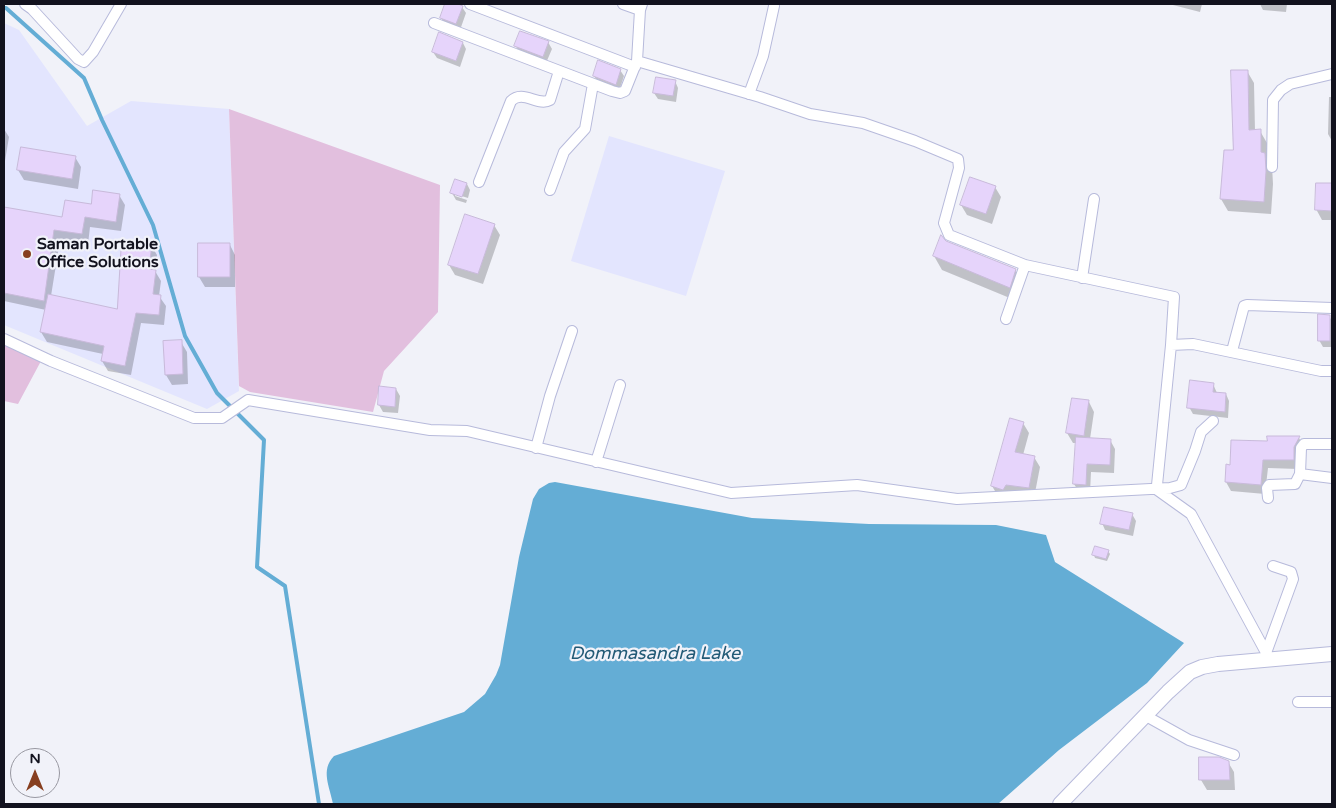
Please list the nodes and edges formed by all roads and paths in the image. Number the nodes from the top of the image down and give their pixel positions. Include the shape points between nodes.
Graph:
1 (25, 4) edge
2 (121, 4) edge
3 (470, 4) edge
4 (623, 4) edge
5 (774, 6) dead end
6 (641, 7) edge
7 (434, 23) dead end
8 (636, 64) junction
9 (559, 70) junction
10 (1332, 74) edge
11 (593, 84) junction
12 (749, 94) junction
13 (1272, 167) dead end
14 (479, 182) dead end
15 (550, 190) dead end
16 (1094, 198) dead end
17 (1025, 265) junction
18 (1082, 278) junction
19 (1332, 308) edge
20 (1006, 319) dead end
21 (572, 331) dead end
22 (4, 339) edge
23 (1171, 345) junction
24 (1232, 352) junction
25 (1332, 371) edge
26 (620, 385) dead end
27 (1212, 422) dead end
28 (1332, 444) edge
29 (536, 448) junction
30 (596, 462) junction
31 (1300, 474) junction
32 (1332, 478) edge
33 (1156, 489) junction
34 (1268, 498) dead end
35 (1273, 566) dead end
36 (1332, 654) edge
37 (1268, 655) junction
38 (1298, 702) dead end
39 (1332, 702) edge
40 (1146, 716) junction
41 (1234, 755) dead end
42 (1060, 804) edge

1 - 2 street via 84,62
3 - 8 street
4 - 6 street
5 - 12 street via 763,56
6 - 8 street
7 - 9 street
8 - 11 street via 625,92
8 - 12 street
9 - 11 street
9 - 14 street via 548,102 520,96 511,101
10 - 13 street via 1290,84 1273,100
11 - 15 street via 585,129 564,152
12 - 17 street via 810,114 863,123 915,140 958,159 960,168 944,222 949,235
16 - 18 street
17 - 18 street
17 - 20 street
18 - 23 street via 1174,297
19 - 24 street via 1247,304 1242,309
21 - 29 street
22 - 29 street via 194,418 222,418 248,400 430,430 467,431
23 - 24 street via 1193,344
23 - 33 street
24 - 25 street
26 - 30 street
27 - 33 street via 1201,432 1181,484
28 - 31 street via 1304,444
29 - 30 street
30 - 33 street via 730,493 857,485 957,499
31 - 32 street
31 - 34 street via 1295,484 1269,485
33 - 37 street via 1192,514
35 - 37 street via 1291,572 1294,579
36 - 37 street
37 - 40 street via 1190,672
38 - 39 street
40 - 41 street via 1189,740
40 - 42 street

